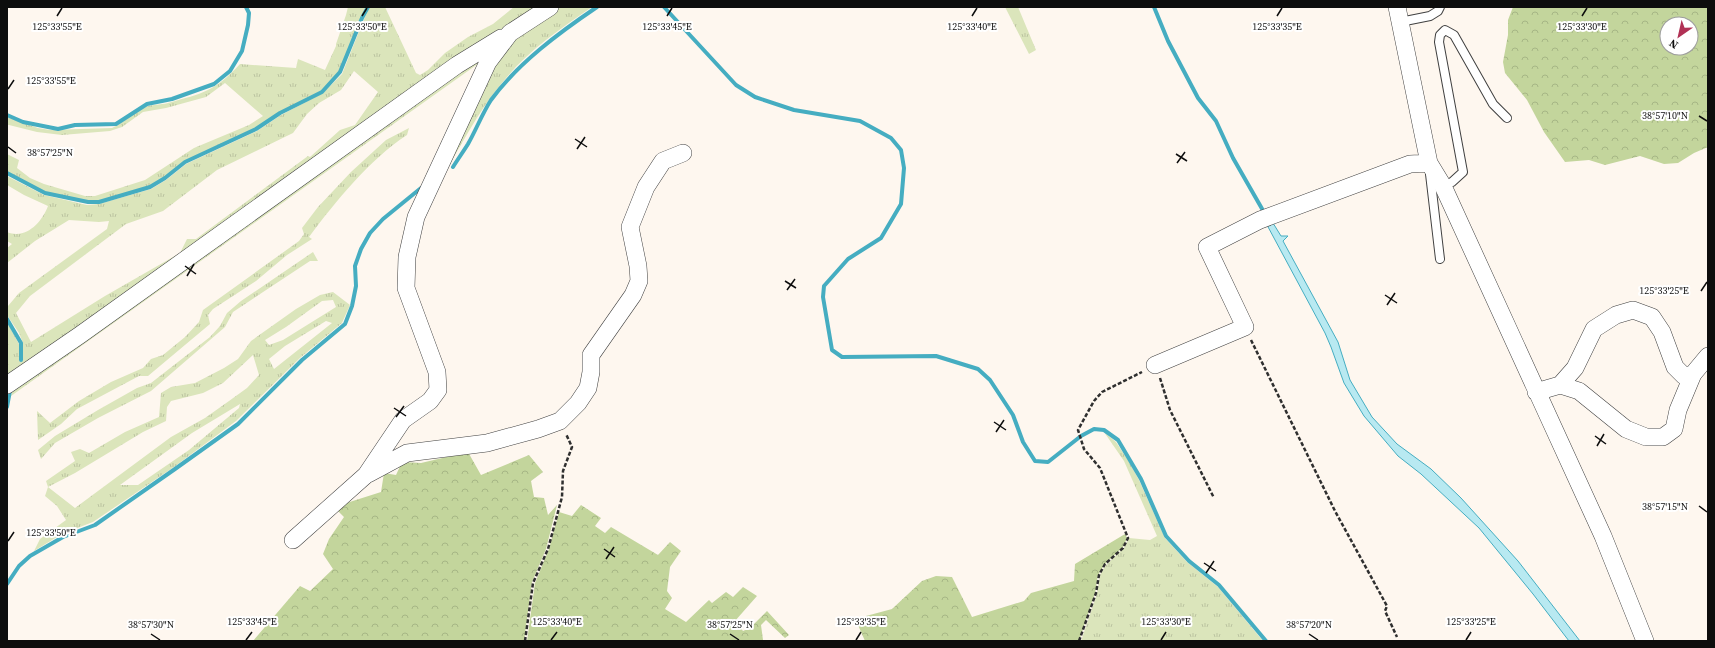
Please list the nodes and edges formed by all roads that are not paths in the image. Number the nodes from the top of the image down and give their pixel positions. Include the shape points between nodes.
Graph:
1 (550, 7) edge
2 (1440, 7) edge
3 (1399, 15) edge
4 (510, 33) junction
5 (1508, 118) dead end
6 (682, 153) dead end
7 (1429, 163) junction
8 (1443, 186) junction
9 (1440, 259) dead end
10 (1708, 356) edge
11 (1156, 365) road end
12 (1694, 374) junction
13 (7, 385) edge
14 (1560, 385) junction
15 (1536, 392) junction
16 (366, 475) junction
17 (293, 540) dead end
18 (1645, 641) edge

1 - 4 street
2 - 3 lane via 1430,16
3 - 7 street
4 - 13 street via 457,65
4 - 16 street via 488,62 416,217 407,257 406,288 437,372 438,390 430,401 403,420
5 - 8 lane via 1493,104 1454,35 1445,30 1440,35 1439,42 1463,172
6 - 16 street via 664,161 646,187 630,227 639,281 633,294 591,355 588,388 578,403 560,421 538,429 487,443 407,453
7 - 8 street
7 - 9 lane
7 - 11 street via 1410,164 1265,219 1207,247 1245,327
8 - 15 street
10 - 12 street
12 - 14 street via 1678,410 1674,429 1663,437 1646,437 1626,429 1578,391
12 - 14 street via 1684,376 1675,368 1662,332 1652,317 1633,310 1616,314 1594,329 1575,368
14 - 15 street
15 - 18 street via 1603,536
16 - 17 street

